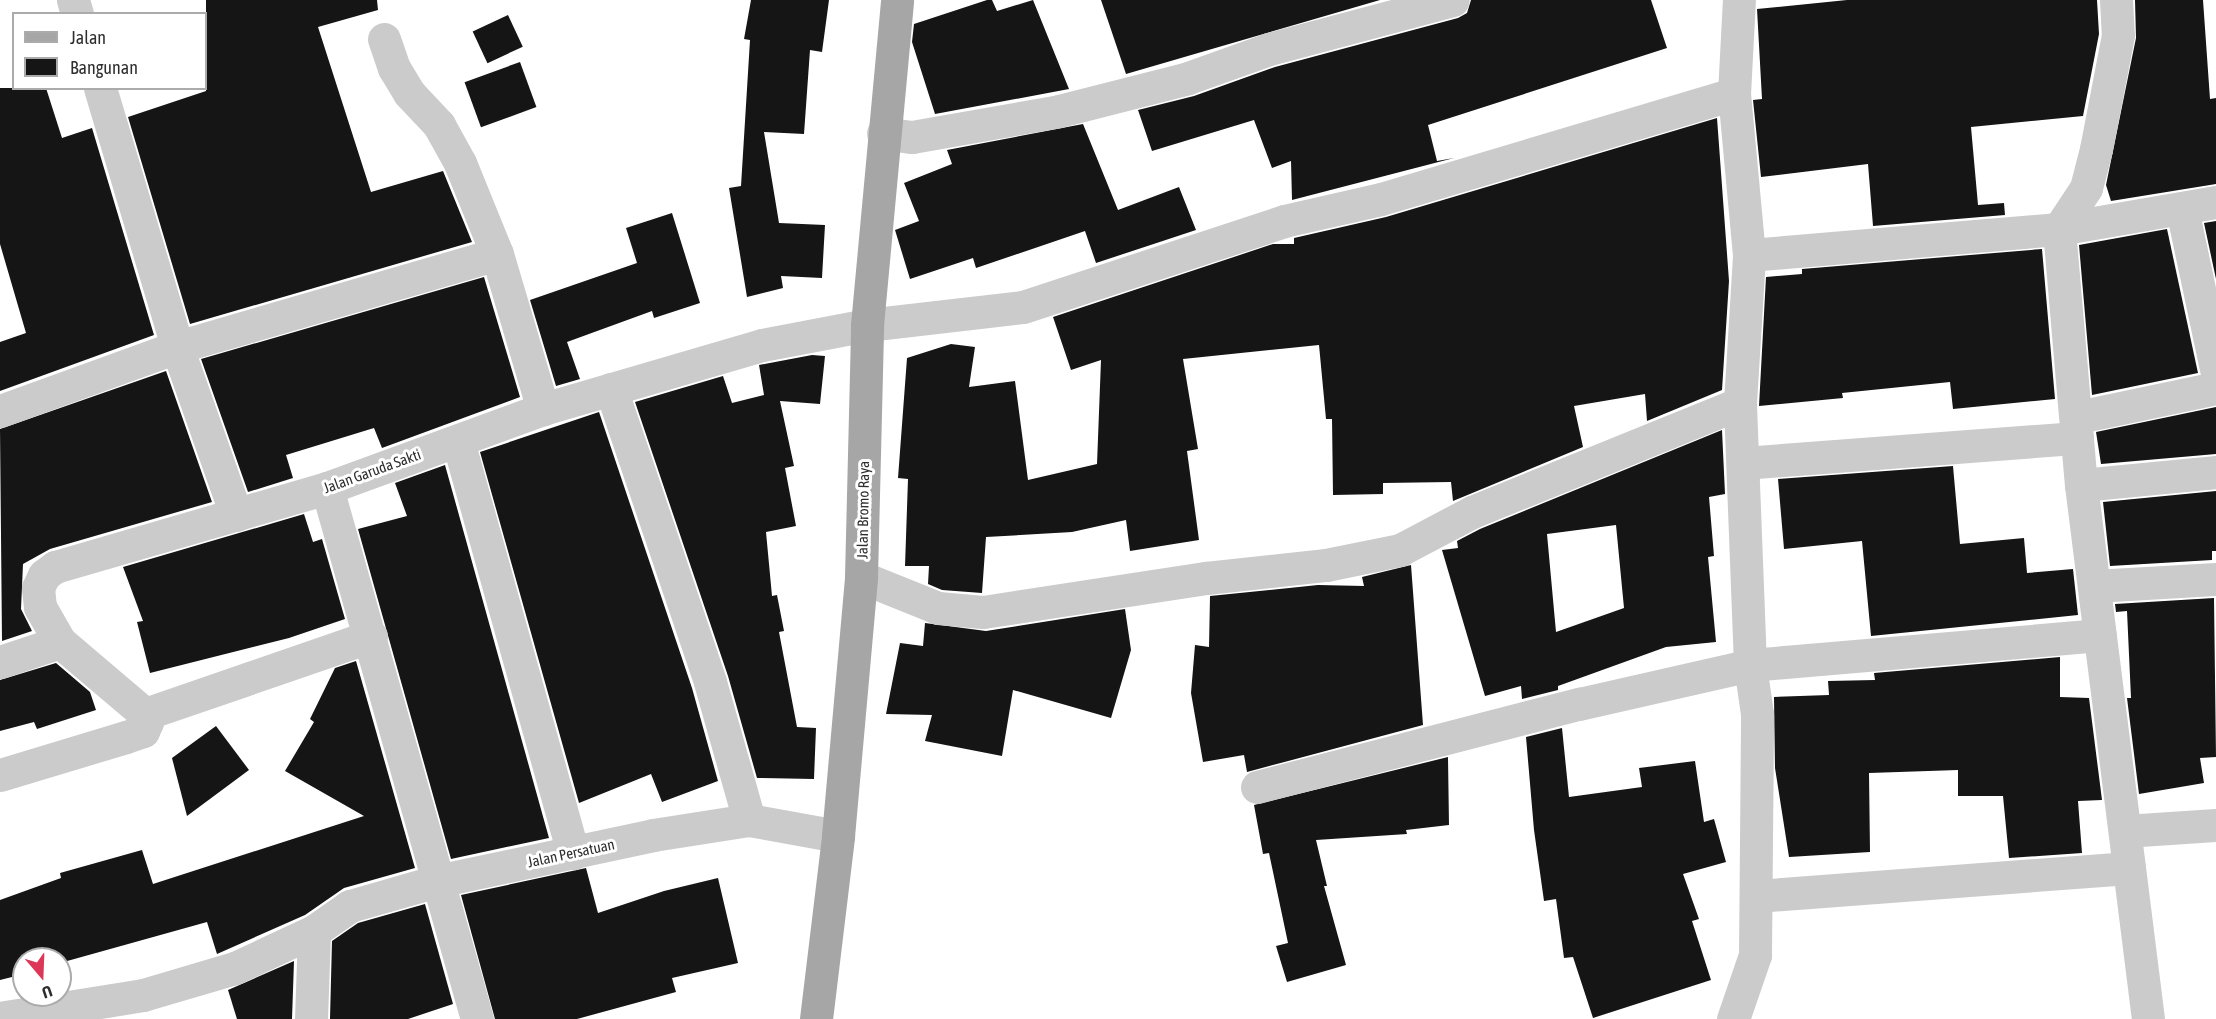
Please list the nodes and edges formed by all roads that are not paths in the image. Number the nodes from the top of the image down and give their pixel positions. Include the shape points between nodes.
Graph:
1 (897, 0) edge
2 (1453, 0) edge
3 (1739, 0) edge
4 (2116, 0) edge
5 (384, 39) dead end
6 (101, 90) edge
7 (1734, 94) junction
8 (883, 133) junction
9 (2216, 202) edge
10 (2182, 209) junction
11 (2059, 229) junction
12 (497, 254) junction
13 (1749, 255) junction
14 (867, 325) junction
15 (177, 347) junction
16 (2216, 369) edge
17 (2216, 388) edge
18 (611, 390) junction
19 (1740, 403) junction
20 (543, 409) junction
21 (0, 411) edge
22 (2078, 428) junction
23 (458, 441) junction
24 (1743, 463) junction
25 (2216, 472) edge
26 (2081, 485) junction
27 (327, 488) junction
28 (236, 515) junction
29 (861, 577) junction
30 (2216, 579) edge
31 (2094, 585) junction
32 (2100, 635) junction
33 (371, 636) junction
34 (60, 642) junction
35 (0, 662) edge
36 (1750, 665) junction
37 (140, 710) junction
38 (0, 775) edge
39 (1257, 787) dead end
40 (749, 820) junction
41 (2216, 825) edge
42 (2125, 831) junction
43 (838, 836) junction
44 (573, 854) junction
45 (2129, 868) junction
46 (437, 881) junction
47 (1756, 896) junction
48 (314, 931) junction
49 (0, 1018) edge
50 (310, 1019) edge
51 (477, 1019) edge
52 (816, 1019) edge
53 (1733, 1019) edge
54 (2148, 1019) edge

1 - 8 main road, Jalan Bromo Raya
2 - 8 street via 1269,49 1188,78 1059,111 912,137
3 - 7 street
4 - 11 street via 2118,36 2096,149 2086,188
5 - 12 street via 394,68 409,93 439,125 460,163
6 - 15 street
7 - 13 street
7 - 14 street, Jalan Garuda Sakti via 1381,199 1284,221 1023,307
8 - 14 main road, Jalan Bromo Raya
9 - 10 street
10 - 11 street
10 - 16 street
11 - 13 street
11 - 22 street
12 - 15 street
12 - 20 street
13 - 19 street
14 - 18 street, Jalan Garuda Sakti via 762,345
14 - 29 main road, Jalan Bromo Raya
15 - 21 street
15 - 28 street
17 - 22 street
18 - 20 street, Jalan Garuda Sakti
18 - 40 street via 710,682
19 - 24 street
19 - 29 street via 1472,512 1400,550 1326,565 1206,578 983,612 938,608
20 - 23 street, Jalan Garuda Sakti
22 - 24 street
22 - 26 street
23 - 27 street, Jalan Garuda Sakti
23 - 44 street
24 - 36 street
25 - 26 street
26 - 31 street
27 - 28 street, Jalan Garuda Sakti
27 - 33 street
28 - 34 street, Jalan Garuda Sakti via 55,567 44,575 38,588 40,607
29 - 43 main road, Jalan Bromo Raya
30 - 31 street
31 - 32 street
32 - 36 street
32 - 42 street
33 - 37 street
33 - 46 street
34 - 35 street
34 - 37 street, Jalan Garuda Sakti
36 - 39 street via 1579,704
36 - 47 street via 1757,714
37 - 38 street via 147,722 143,731
40 - 43 street, Jalan Persatuan
40 - 44 street, Jalan Persatuan via 653,835
41 - 42 street
42 - 45 street
43 - 52 main road, Jalan Bromo Raya
44 - 46 street, Jalan Persatuan
45 - 47 street
45 - 54 street
46 - 48 street, Jalan Persatuan via 350,906
46 - 51 street
47 - 53 street via 1755,955
48 - 49 street, Jalan Persatuan via 235,968 143,995
48 - 50 street

